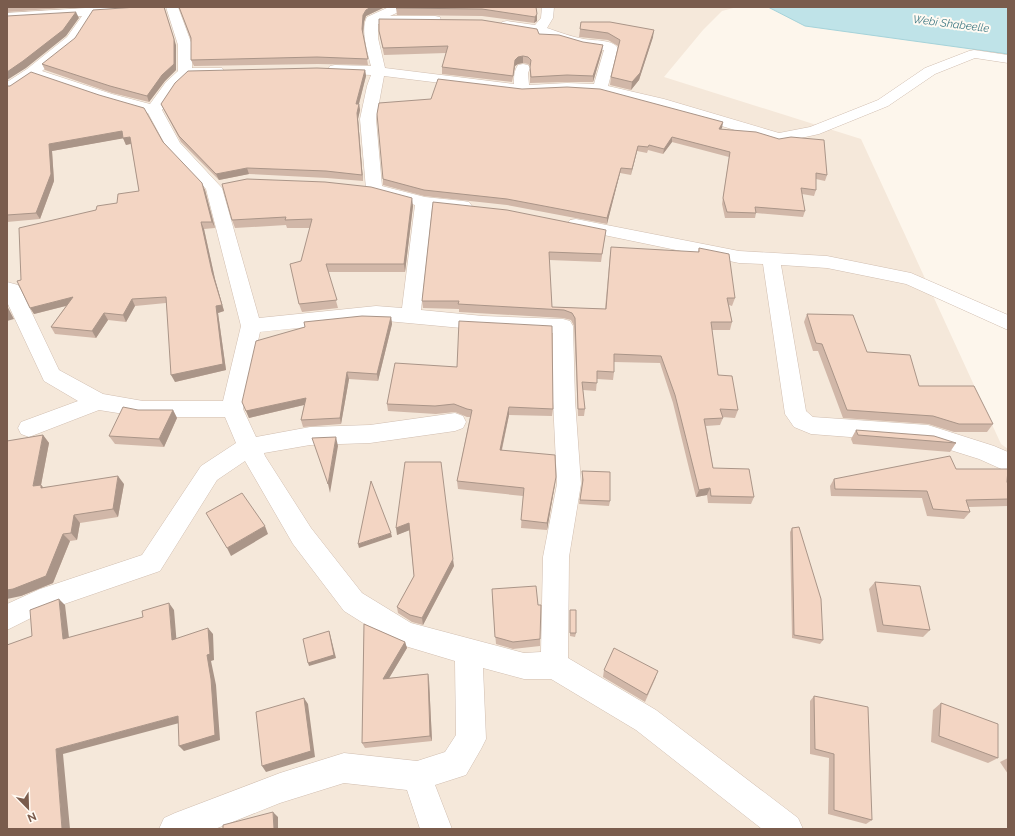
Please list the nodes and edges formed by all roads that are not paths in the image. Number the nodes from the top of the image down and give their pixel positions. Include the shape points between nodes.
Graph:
1 (159, 7) edge
2 (172, 7) edge
3 (548, 7) edge
4 (395, 8) edge
5 (41, 10) edge
6 (91, 12) junction
7 (370, 13) edge
8 (7, 17) edge
9 (450, 21) edge
10 (497, 23) edge
11 (539, 30) junction
12 (1008, 60) edge
13 (523, 68) edge
14 (325, 69) edge
15 (379, 70) junction
16 (228, 71) edge
17 (32, 72) junction
18 (185, 72) junction
19 (7, 88) edge
20 (522, 88) junction
21 (600, 89) junction
22 (154, 110) junction
23 (424, 202) junction
24 (477, 208) edge
25 (563, 222) edge
26 (771, 259) junction
27 (7, 288) edge
28 (411, 316) junction
29 (1008, 322) edge
30 (251, 326) junction
31 (98, 402) junction
32 (232, 409) junction
33 (455, 422) dead end
34 (29, 428) dead end
35 (248, 447) junction
36 (1008, 463) edge
37 (7, 618) edge
38 (469, 652) junction
39 (554, 665) junction
40 (417, 776) junction
41 (174, 829) edge
42 (436, 829) edge
43 (787, 829) edge

1 - 6 street
2 - 18 street via 185,45
3 - 11 street via 547,18
4 - 7 street
5 - 6 street
5 - 8 street via 32,16
6 - 17 street via 72,40
7 - 9 street
7 - 15 street via 371,38
10 - 11 street
11 - 21 street via 610,48
12 - 21 street via 974,54 930,71 883,102 814,131 778,138 659,102
13 - 20 street
14 - 15 street
15 - 20 street
15 - 23 street via 368,119 366,188
16 - 18 street
17 - 19 street
17 - 22 street
18 - 22 street
20 - 21 street
22 - 30 street via 173,145 221,187
23 - 24 street
23 - 28 street
25 - 26 street via 740,257
26 - 29 street via 827,262 911,279
26 - 36 street via 796,414 802,421 811,425 928,434 986,452
27 - 31 street via 12,290 51,376
28 - 30 street via 376,313
28 - 39 street via 483,323 563,326 569,484 556,557
30 - 32 street
31 - 32 street via 143,408
31 - 34 street
32 - 35 street
33 - 35 street via 370,434 310,436
35 - 37 street via 209,473 151,563 40,601
35 - 38 street via 302,536 353,602 405,634
38 - 39 street via 524,666
38 - 40 street via 471,739 454,764
39 - 43 street via 646,720
40 - 41 street via 344,768 280,788
40 - 42 street

